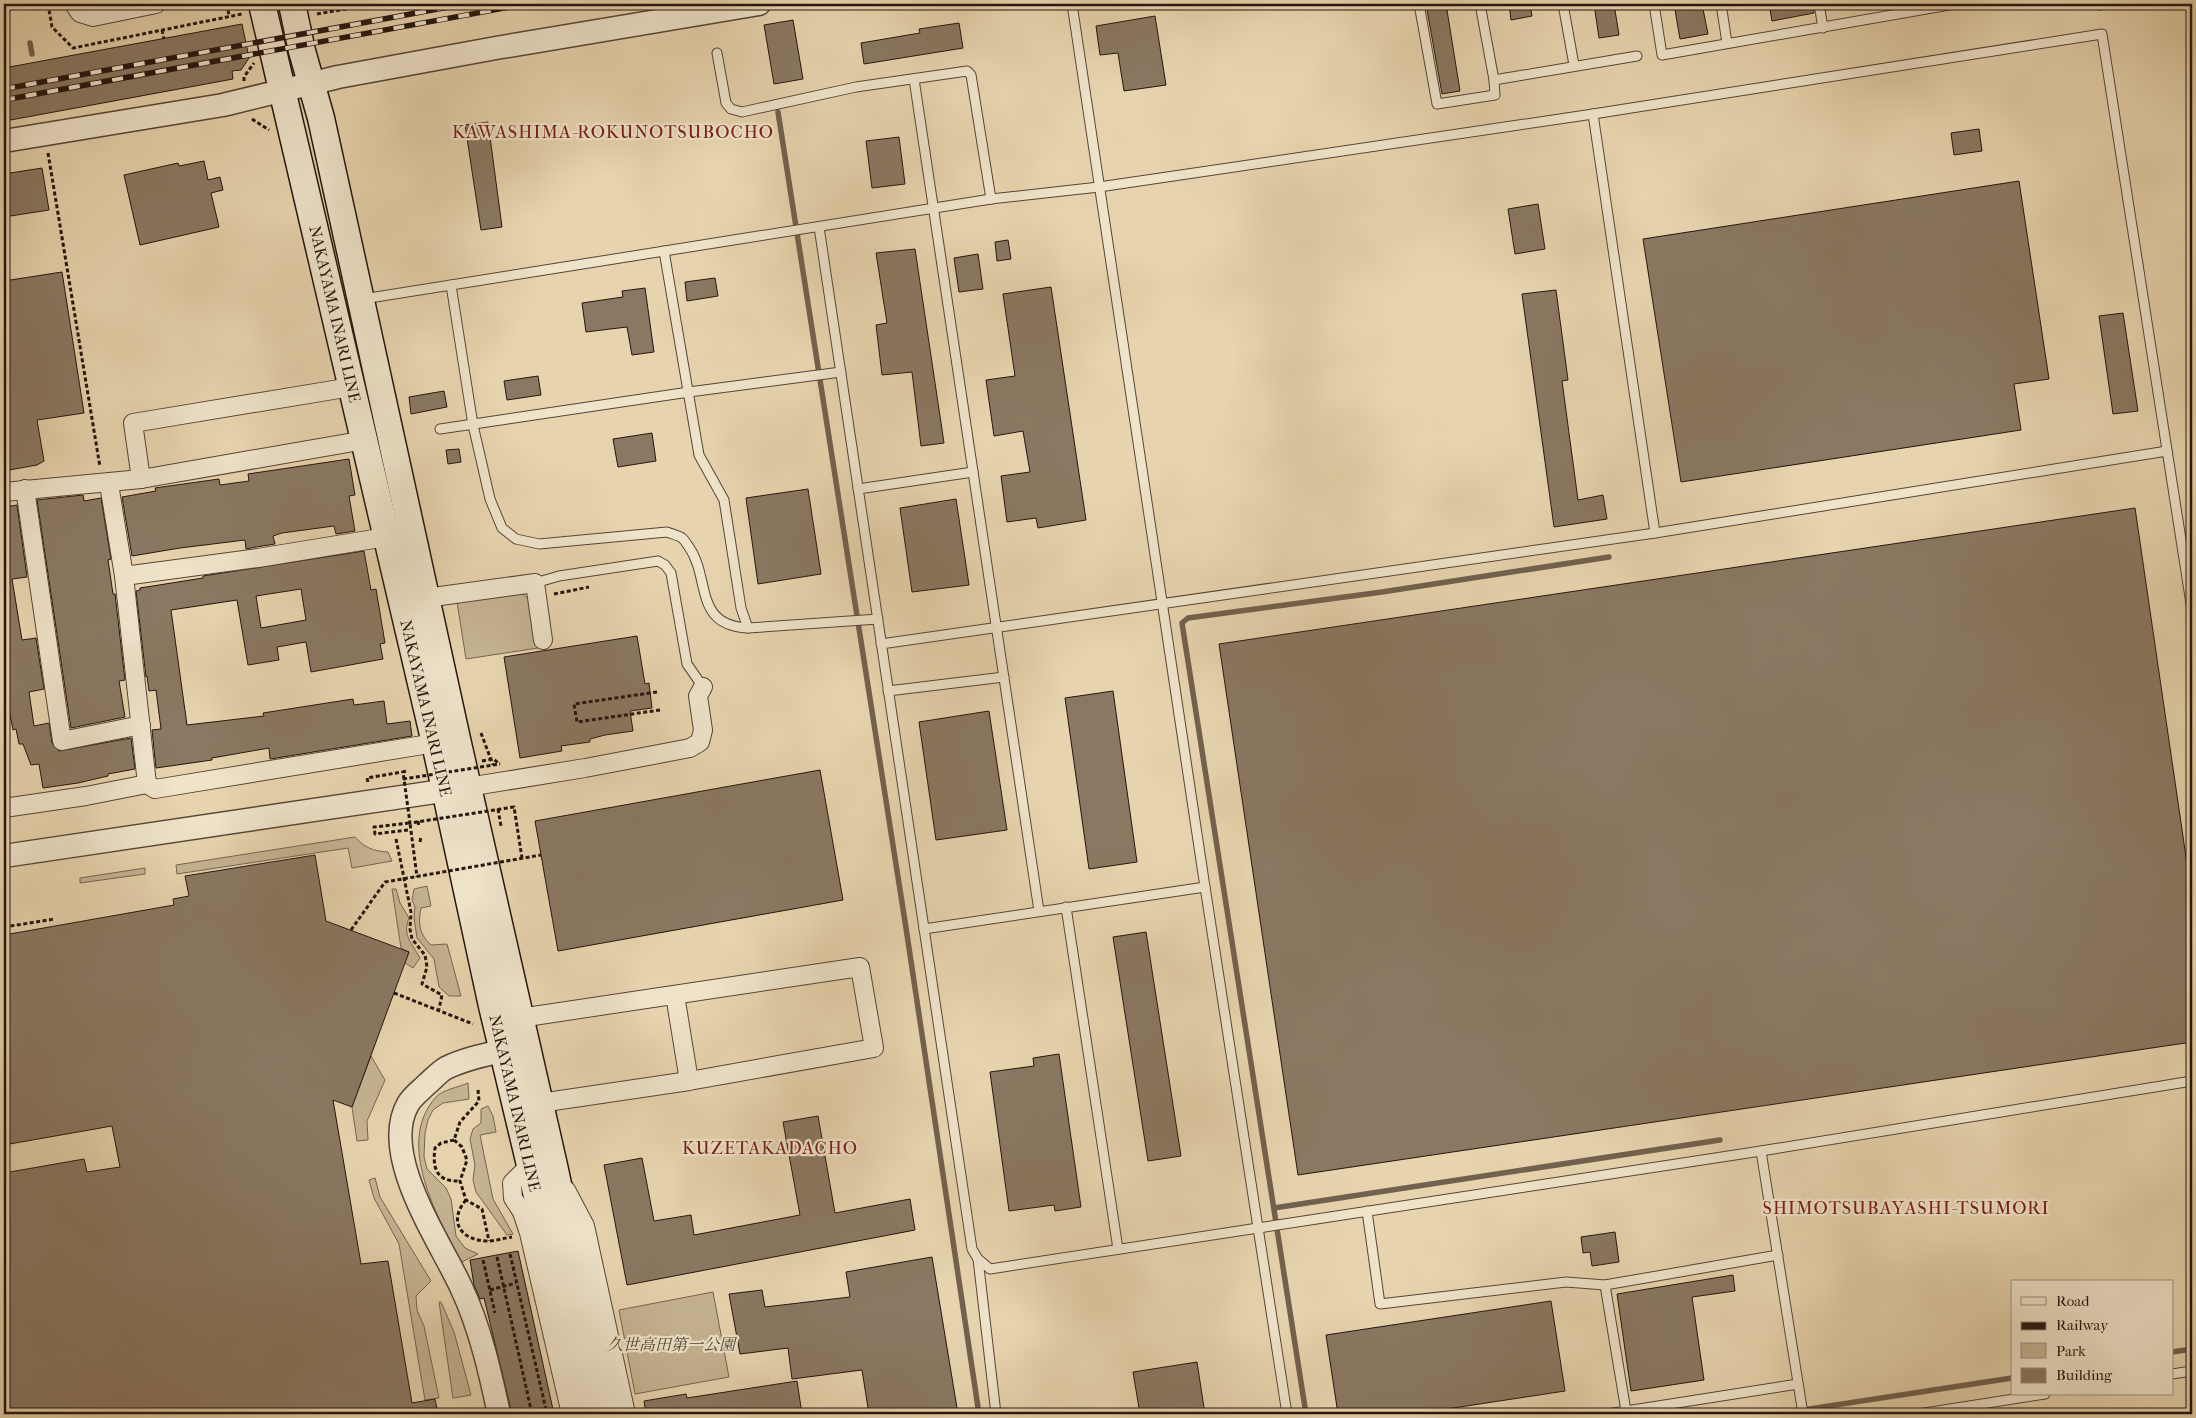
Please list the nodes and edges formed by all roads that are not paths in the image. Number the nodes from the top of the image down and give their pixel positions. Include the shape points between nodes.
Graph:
1 (74, 4) edge
2 (156, 4) edge
3 (759, 4) edge
4 (1072, 4) edge
5 (1419, 4) edge
6 (1480, 4) edge
7 (1563, 4) edge
8 (1654, 4) edge
9 (1721, 4) edge
10 (1819, 4) edge
11 (1956, 4) edge
12 (255, 8) edge
13 (1909, 8) edge
14 (300, 10) edge
15 (1823, 28) junction
16 (1727, 43) junction
17 (717, 53) dead end
18 (1637, 56) dead end
19 (1574, 65) junction
20 (914, 79) junction
21 (1494, 80) junction
22 (311, 83) junction
23 (282, 90) junction
24 (1593, 114) junction
25 (4, 141) edge
26 (1099, 187) junction
27 (991, 199) junction
28 (934, 208) junction
29 (819, 227) junction
30 (664, 251) junction
31 (451, 285) junction
32 (360, 299) junction
33 (841, 372) junction
34 (351, 387) junction
35 (688, 392) junction
36 (473, 425) junction
37 (440, 430) dead end
38 (365, 440) junction
39 (2167, 451) junction
40 (973, 472) junction
41 (141, 479) junction
42 (105, 484) junction
43 (858, 489) junction
44 (25, 490) junction
45 (4, 492) edge
46 (1655, 533) junction
47 (386, 537) junction
48 (124, 576) junction
49 (535, 583) junction
50 (426, 598) junction
51 (1162, 605) junction
52 (2192, 610) edge
53 (878, 619) junction
54 (748, 628) junction
55 (997, 628) junction
56 (544, 640) dead end
57 (881, 644) junction
58 (1004, 677) junction
59 (703, 687) joint
60 (888, 691) junction
61 (141, 725) junction
62 (436, 743) junction
63 (147, 784) junction
64 (456, 790) junction
65 (4, 808) edge
66 (4, 856) edge
67 (1205, 887) junction
68 (1066, 907) junction
69 (1039, 910) junction
70 (924, 929) junction
71 (675, 995) junction
72 (520, 1018) junction
73 (515, 1048) junction
74 (690, 1081) junction
75 (2192, 1081) edge
76 (540, 1103) junction
77 (1761, 1151) junction
78 (543, 1168) junction
79 (1367, 1211) junction
80 (1258, 1228) junction
81 (1118, 1249) junction
82 (1778, 1255) junction
83 (978, 1259) junction
84 (1605, 1285) junction
85 (2192, 1371) edge
86 (2174, 1374) edge
87 (1798, 1384) junction
88 (2034, 1396) edge
89 (1626, 1411) junction
90 (1950, 1412) edge
91 (499, 1414) edge
92 (571, 1414) edge
93 (585, 1414) edge
94 (606, 1414) edge
95 (626, 1414) edge
96 (996, 1414) edge
97 (1287, 1414) edge
98 (1607, 1414) edge
99 (1803, 1414) edge
100 (1918, 1414) edge

1 - 2 street via 80,13 93,17
3 - 22 street
4 - 26 lane
5 - 21 lane via 1437,104 1496,95
6 - 21 lane
7 - 19 lane
8 - 16 lane via 1662,55
9 - 16 lane
10 - 15 lane
11 - 13 lane
12 - 23 main road, NAKAYAMA INARI LINE
13 - 15 lane
14 - 22 main road, NAKAYAMA INARI LINE
15 - 16 lane
17 - 20 lane via 726,103 742,112 856,87
18 - 19 lane
19 - 21 lane
20 - 27 lane via 967,71 971,76
20 - 28 lane
22 - 23 street
22 - 32 main road, NAKAYAMA INARI LINE
23 - 25 street via 223,105
23 - 34 main road, NAKAYAMA INARI LINE
24 - 26 lane
24 - 39 lane via 2102,34
24 - 46 lane
26 - 27 lane
26 - 51 lane
27 - 28 lane
28 - 29 lane
28 - 40 lane
29 - 30 lane
29 - 33 lane
30 - 31 lane
30 - 35 lane
31 - 32 lane
31 - 36 lane
32 - 50 main road, NAKAYAMA INARI LINE
33 - 35 lane
33 - 43 lane
34 - 38 main road, NAKAYAMA INARI LINE
34 - 41 street via 133,423
35 - 36 lane
35 - 54 lane via 699,454 724,500 741,608
36 - 37 lane
36 - 54 lane via 490,499 502,528 516,539 539,544 667,532 682,538 694,554 708,606 717,617 732,627
38 - 41 street
38 - 47 main road, NAKAYAMA INARI LINE
39 - 46 lane
39 - 52 lane
40 - 43 lane
40 - 55 lane
41 - 42 street
42 - 44 street
42 - 48 street
43 - 53 lane
44 - 45 street
44 - 61 street via 62,741
46 - 51 lane
47 - 48 street
47 - 62 main road, NAKAYAMA INARI LINE
48 - 61 street
49 - 50 street
49 - 56 street
49 - 59 lane via 559,576 658,561 665,565 671,573 687,664
50 - 64 main road, NAKAYAMA INARI LINE
51 - 55 lane
51 - 67 lane
53 - 54 lane
53 - 57 lane
55 - 57 lane
55 - 58 lane
57 - 60 lane
58 - 60 lane
58 - 69 lane
59 - 64 street via 698,696 702,730 700,742 690,748
60 - 70 lane
61 - 63 street
62 - 63 street via 155,789
62 - 64 main road, NAKAYAMA INARI LINE
63 - 65 street
64 - 66 street
64 - 72 main road, NAKAYAMA INARI LINE
64 - 73 main road, NAKAYAMA INARI LINE
67 - 68 lane
67 - 80 lane
68 - 69 lane
68 - 81 lane
69 - 70 lane
70 - 83 lane via 972,1248
71 - 72 street
71 - 74 street
71 - 74 street via 860,968 868,1012 874,1048
72 - 73 main road, NAKAYAMA INARI LINE
73 - 76 main road, NAKAYAMA INARI LINE
73 - 78 main road, NAKAYAMA INARI LINE
73 - 91 street via 445,1069 408,1104 401,1123 400,1143 419,1206 462,1287 489,1368
74 - 76 street
75 - 77 lane
76 - 78 main road, NAKAYAMA INARI LINE
77 - 79 lane
77 - 82 lane
78 - 92 street via 518,1175 512,1183 511,1192 529,1233
78 - 93 main road, NAKAYAMA INARI LINE
78 - 94 main road, NAKAYAMA INARI LINE
78 - 95 street via 585,1226
79 - 80 lane
79 - 84 lane via 1380,1304 1566,1282
80 - 81 lane
80 - 97 lane
81 - 83 lane via 990,1269
82 - 84 lane
82 - 87 lane
83 - 96 lane
84 - 89 lane
85 - 86 lane
87 - 89 lane
87 - 99 lane
88 - 90 lane
89 - 98 lane
90 - 100 lane

